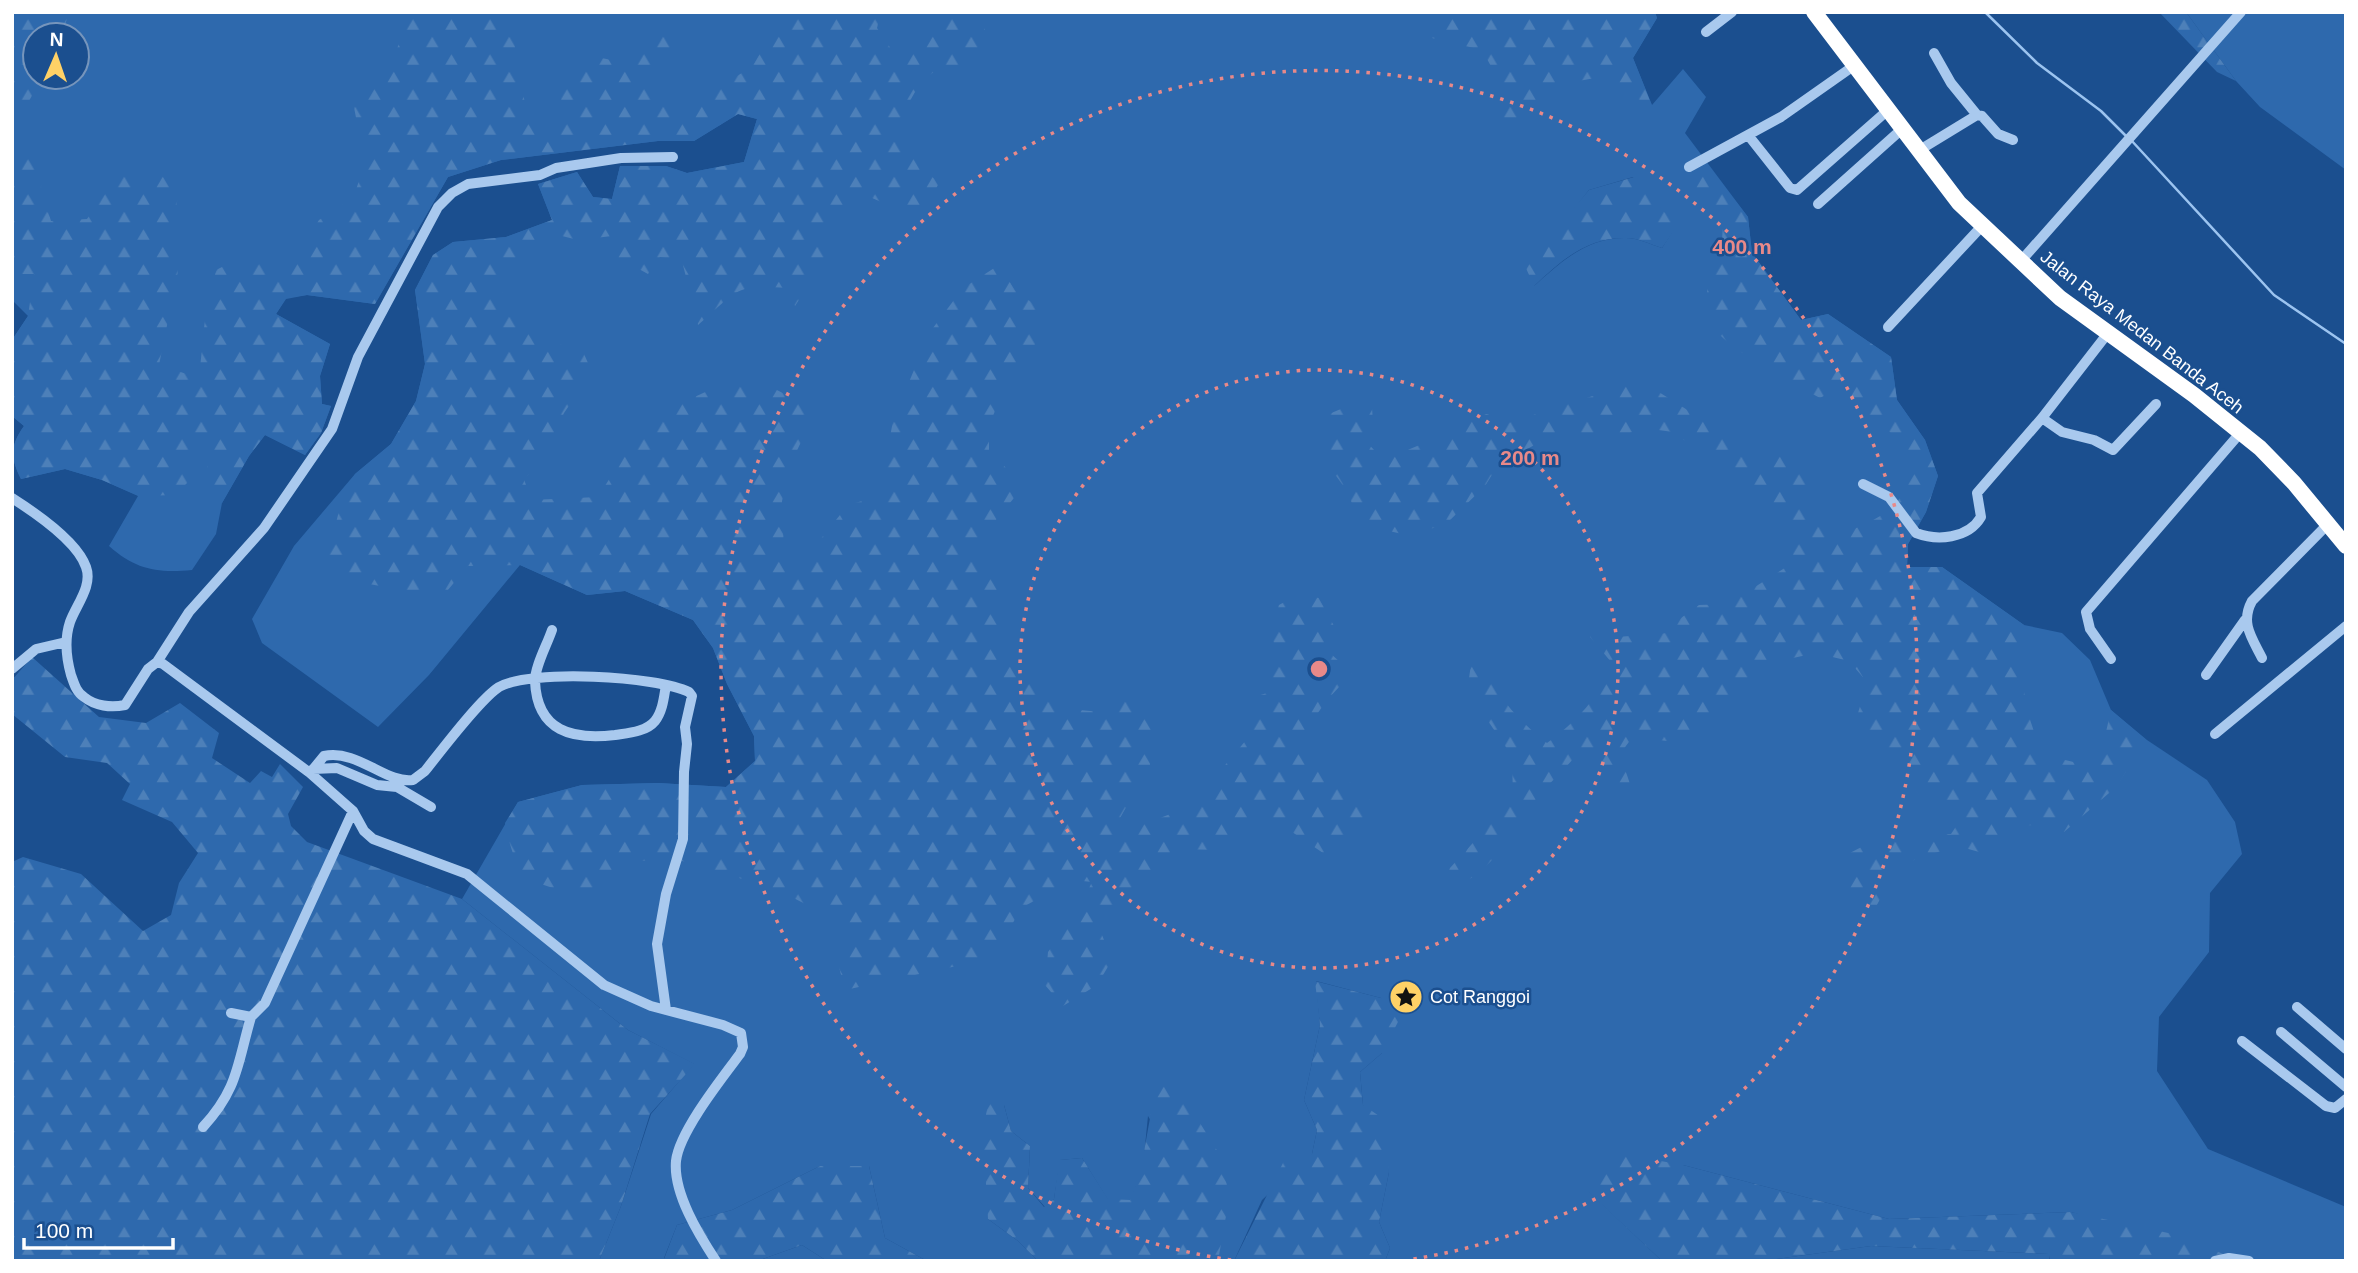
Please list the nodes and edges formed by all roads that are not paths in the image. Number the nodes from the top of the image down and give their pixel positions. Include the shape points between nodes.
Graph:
1 (1732, 12) edge
2 (1814, 12) edge
3 (2241, 12) edge
4 (1706, 32) dead end
5 (1934, 53) dead end
6 (1855, 65) junction
7 (1888, 110) junction
8 (1977, 114) junction
9 (1902, 129) junction
10 (1748, 135) junction
11 (2012, 140) dead end
12 (1918, 151) junction
13 (674, 157) dead end
14 (1689, 167) dead end
15 (1818, 204) dead end
16 (1982, 226) junction
17 (2020, 262) junction
18 (1888, 327) dead end
19 (2108, 333) junction
20 (2156, 404) dead end
21 (2042, 418) junction
22 (2241, 432) junction
23 (1863, 484) dead end
24 (12, 498) edge
25 (2329, 523) junction
26 (2346, 546) edge
27 (2245, 620) junction
28 (2346, 626) edge
29 (552, 630) dead end
30 (66, 642) junction
31 (2262, 658) dead end
32 (2111, 659) dead end
33 (157, 663) junction
34 (12, 669) edge
35 (2206, 675) dead end
36 (535, 680) junction
37 (666, 685) junction
38 (2215, 734) dead end
39 (311, 771) junction
40 (431, 807) dead end
41 (353, 811) junction
42 (2297, 1007) dead end
43 (666, 1010) junction
44 (231, 1013) dead end
45 (251, 1017) junction
46 (2281, 1032) dead end
47 (2242, 1041) dead end
48 (2346, 1049) edge
49 (2346, 1087) edge
50 (2346, 1099) edge
51 (203, 1126) dead end
52 (716, 1261) edge
53 (2215, 1261) edge
54 (2249, 1261) edge

1 - 4 street
2 - 6 highway, Jalan Raya Medan Banda Aceh
3 - 17 street
5 - 8 street
6 - 7 highway, Jalan Raya Medan Banda Aceh
6 - 10 street
7 - 9 highway, Jalan Raya Medan Banda Aceh
7 - 10 street via 1797,190 1790,188
8 - 11 street via 1998,134
8 - 12 street
9 - 12 highway, Jalan Raya Medan Banda Aceh
9 - 15 street
10 - 14 street
12 - 16 highway, Jalan Raya Medan Banda Aceh
13 - 33 street via 621,158 556,168 468,184 446,198 358,357 326,440 264,528 189,612
16 - 17 highway, Jalan Raya Medan Banda Aceh
16 - 18 street
17 - 19 highway, Jalan Raya Medan Banda Aceh
19 - 21 street
19 - 22 highway, Jalan Raya Medan Banda Aceh
20 - 21 street via 2113,450 2062,432
21 - 23 street via 1978,494 1981,517 1960,534 1935,538 1916,533 1889,497
22 - 25 highway, Jalan Raya Medan Banda Aceh
22 - 32 street via 2086,612 2090,629
24 - 30 street via 46,522 86,566 86,586
25 - 26 highway, Jalan Raya Medan Banda Aceh
25 - 27 street via 2252,601
27 - 31 street
27 - 35 street
28 - 38 street
29 - 36 street
30 - 33 street via 74,685 94,704 125,705 148,669
30 - 34 street via 36,649
33 - 39 street
36 - 37 street via 608,678
36 - 37 street via 545,721 584,737 644,729 655,721
36 - 39 street via 517,680 491,693 413,780 395,779 369,764 335,755 324,756
37 - 43 street via 692,696 685,727 683,839 657,944
39 - 40 street via 337,768 377,785 397,787
39 - 41 street
41 - 43 street via 373,839 467,874 604,985
41 - 45 street via 265,1003
42 - 48 street
43 - 52 street via 734,1029 743,1041 740,1054 681,1143 676,1159 688,1210
44 - 45 street
45 - 51 street via 228,1097
46 - 49 street
47 - 50 street via 2326,1106 2334,1108
53 - 54 street

